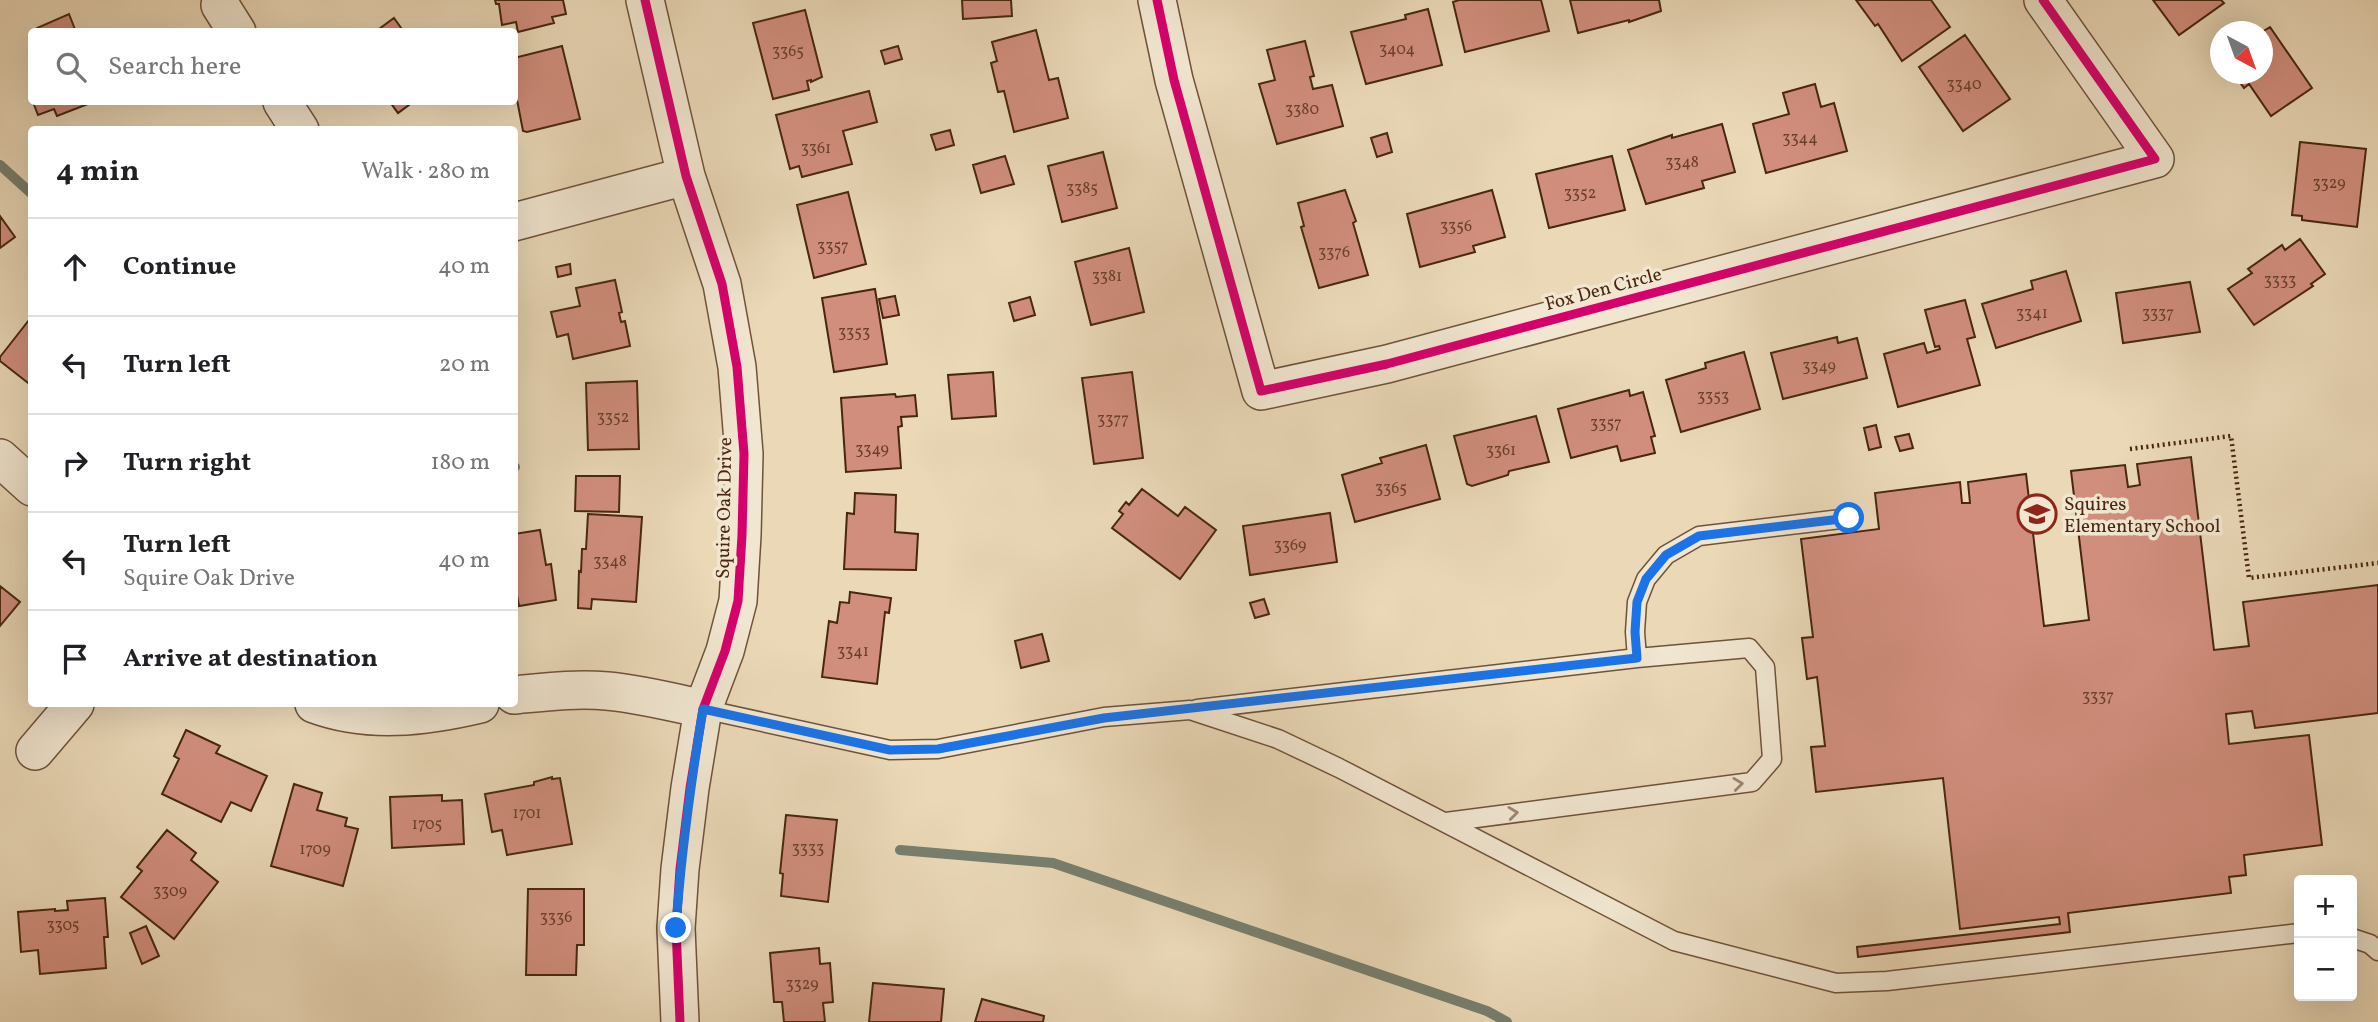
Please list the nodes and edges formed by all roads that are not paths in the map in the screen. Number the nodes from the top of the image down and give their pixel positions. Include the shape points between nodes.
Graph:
1 (645, 0) edge
2 (1157, 0) edge
3 (2043, 0) edge
4 (284, 105) edge
5 (297, 126) edge
6 (686, 176) junction
7 (518, 221) edge
8 (0, 458) edge
9 (28, 483) edge
10 (1849, 518) dead end
11 (1637, 658) junction
12 (518, 695) edge
13 (72, 707) edge
14 (322, 707) edge
15 (463, 707) edge
16 (703, 709) junction
17 (1191, 710) junction
18 (35, 751) dead end
19 (1445, 822) junction
20 (2294, 934) edge
21 (2357, 940) edge
22 (2378, 951) edge
23 (680, 1022) edge

1 - 6 street, Squire Oak Drive
2 - 3 street, Fox Den Circle via 1174,80 1261,391 1387,364 2155,159
4 - 5 street
6 - 7 street
6 - 16 street, Squire Oak Drive via 722,284 737,367 744,454 738,601
8 - 9 street
10 - 11 lane via 1699,536 1666,555 1646,579 1637,602
11 - 17 lane
19 -> 11 lane via 1752,782 1772,759 1765,667 1749,648
12 - 16 street via 606,691
13 - 18 street
14 - 15 street via 382,718
16 - 17 lane via 890,750 938,749 1104,718
16 - 23 street, Squire Oak Drive via 680,869 676,928
17 - 19 lane via 1279,739
19 - 20 lane via 1674,941 1836,983
21 - 22 lane

